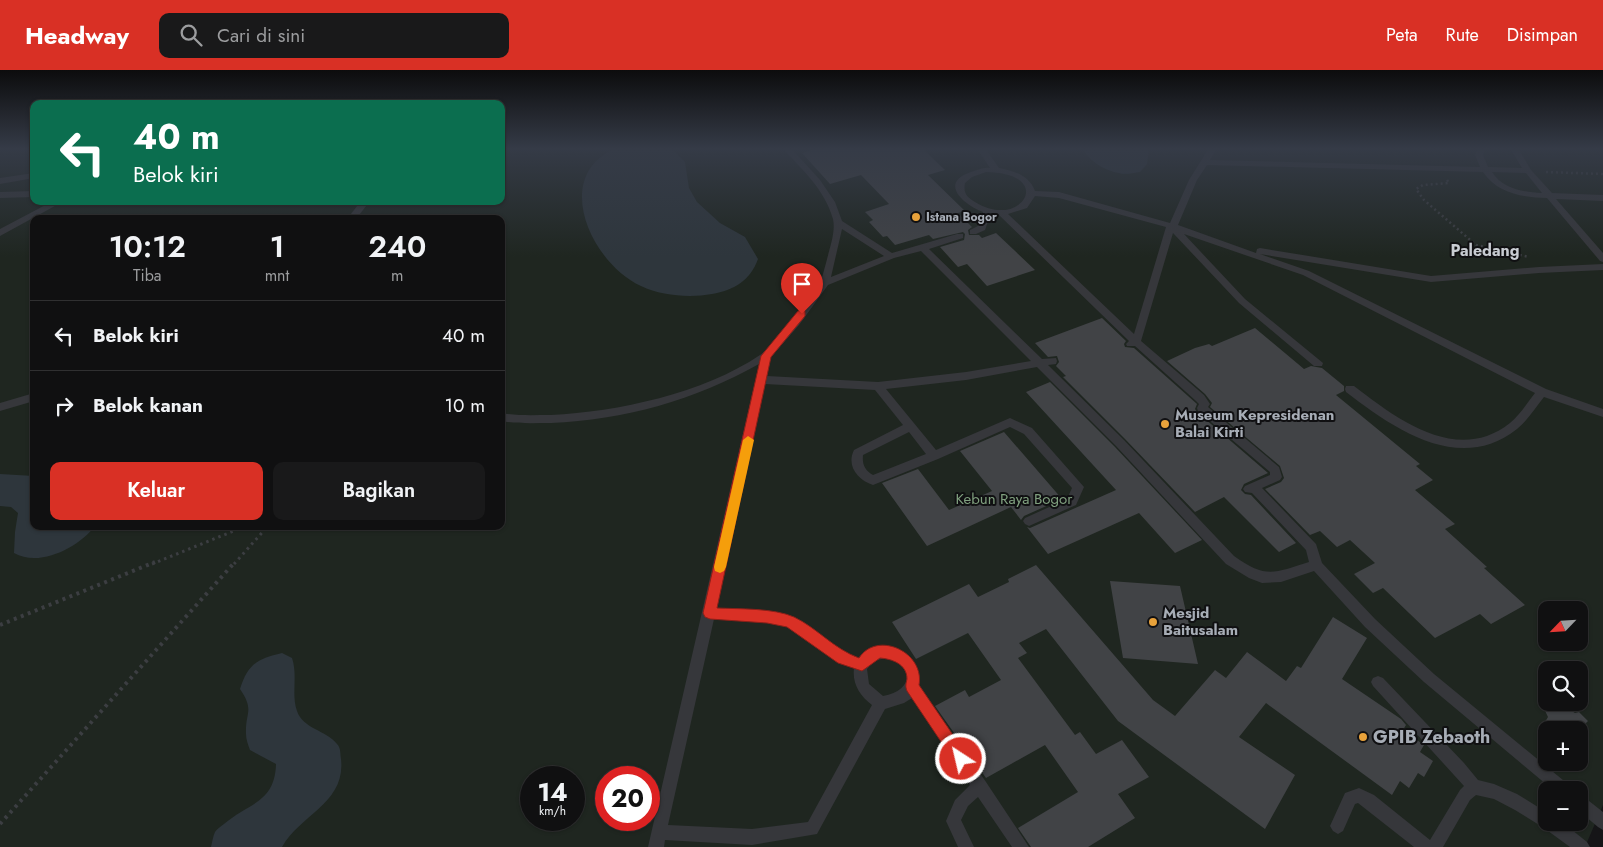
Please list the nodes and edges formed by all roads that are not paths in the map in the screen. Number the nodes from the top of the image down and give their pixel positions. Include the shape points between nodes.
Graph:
1 (820, 184) edge
2 (960, 184) edge
3 (1027, 184) edge
4 (1191, 184) edge
5 (1500, 184) edge
6 (1539, 184) edge
7 (1032, 193) junction
8 (0, 194) edge
9 (30, 194) edge
10 (1548, 196) junction
11 (1603, 198) edge
12 (52, 205) edge
13 (363, 205) edge
14 (988, 211) junction
15 (1001, 212) junction
16 (34, 215) edge
17 (354, 215) edge
18 (30, 217) edge
19 (839, 223) junction
20 (1172, 226) junction
21 (973, 232) dead end
22 (0, 233) edge
23 (960, 236) dead end
24 (1202, 237) junction
25 (923, 248) junction
26 (891, 256) junction
27 (1603, 259) edge
28 (1603, 267) edge
29 (824, 283) junction
30 (1134, 343) junction
31 (766, 356) junction
32 (1052, 361) dead end
33 (1318, 363) dead end
34 (1040, 364) junction
35 (762, 380) junction
36 (878, 386) junction
37 (1350, 389) dead end
38 (1542, 392) junction
39 (30, 398) edge
40 (0, 407) edge
41 (1603, 412) edge
42 (505, 417) edge
43 (910, 426) junction
44 (934, 456) junction
45 (1029, 522) dead end
46 (1316, 565) junction
47 (710, 613) junction
48 (862, 665) junction
49 (1378, 682) dead end
50 (912, 686) junction
51 (881, 703) junction
52 (1553, 781) edge
53 (981, 787) junction
54 (1474, 787) junction
55 (1588, 810) edge
56 (1538, 815) edge
57 (1603, 822) edge
58 (1338, 826) dead end
59 (1560, 831) edge
60 (658, 840) edge
61 (966, 847) edge
62 (1021, 847) edge
63 (1426, 847) edge
64 (1434, 847) edge
65 (1582, 847) edge

1 - 19 lane
2 - 14 lane via 959,189 968,203
3 - 7 lane
4 - 20 lane
5 - 10 lane via 1525,195
6 - 10 lane
7 - 15 lane via 1026,206
7 - 20 lane via 1059,195
8 - 9 lane
10 - 11 lane
10 - 27 lane
12 - 16 lane
13 - 17 lane
14 - 15 lane
14 - 21 lane via 982,228
15 - 30 lane
18 - 22 lane
19 - 26 lane
19 - 29 lane
20 - 24 lane
20 - 30 lane
20 - 33 lane via 1242,301
23 - 25 lane
24 - 28 lane via 1282,256 1431,279
24 - 38 lane via 1306,273
25 - 26 lane
25 - 34 lane
26 - 29 lane
29 - 31 lane
30 - 46 lane via 1200,398 1205,404 1201,408 1274,470 1276,477 1251,488 1312,548
31 - 35 lane
31 - 42 lane via 681,395 628,410 573,419
32 - 34 lane
34 - 36 lane
34 - 46 lane via 1124,441 1230,560 1251,576 1274,578
35 - 36 lane
35 - 47 lane
36 - 43 lane
37 - 38 lane via 1398,425 1419,436 1464,444 1489,440 1510,429
38 - 41 lane
39 - 40 lane
43 - 44 lane
43 - 44 lane via 858,453 859,470 872,480 879,479
44 - 45 lane via 1010,422 1028,431 1078,487 1072,502
46 - 52 lane via 1370,623 1429,678
47 - 48 lane via 790,622 842,658
47 - 60 lane
48 - 50 lane via 866,658 879,652 896,653 910,665 914,677
48 - 51 lane via 860,674 864,689
49 - 54 lane
50 - 51 lane via 898,700
50 - 53 lane
51 - 60 lane via 812,830 752,837
53 - 61 lane via 962,801 953,821
53 - 62 lane
54 - 56 lane via 1492,790
54 - 64 lane via 1464,795
55 - 57 lane
58 - 63 lane via 1350,798 1360,795
59 - 65 lane

